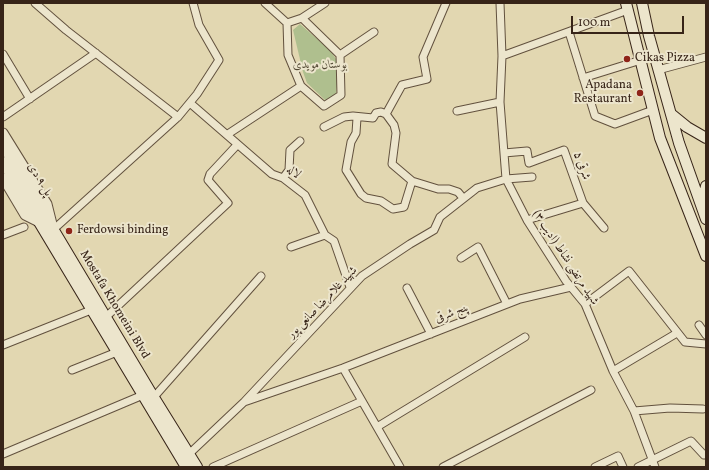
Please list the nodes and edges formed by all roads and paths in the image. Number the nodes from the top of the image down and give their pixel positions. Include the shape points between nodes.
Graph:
1 (35, 3) edge
2 (193, 3) edge
3 (265, 3) edge
4 (325, 3) edge
5 (446, 3) edge
6 (500, 3) edge
7 (642, 3) edge
8 (627, 6) edge
9 (302, 18) junction
10 (287, 23) junction
11 (374, 32) dead end
12 (569, 32) junction
13 (96, 53) junction
14 (3, 54) edge
15 (340, 55) junction
16 (502, 56) junction
17 (706, 58) edge
18 (640, 60) junction
19 (658, 70) junction
20 (583, 78) junction
21 (302, 86) junction
22 (30, 99) junction
23 (500, 102) junction
24 (190, 104) junction
25 (653, 110) junction
26 (457, 111) dead end
27 (386, 114) junction
28 (671, 114) junction
29 (3, 117) edge
30 (178, 117) junction
31 (356, 118) junction
32 (324, 127) dead end
33 (3, 133) edge
34 (228, 134) junction
35 (706, 138) edge
36 (300, 141) dead end
37 (3, 145) edge
38 (237, 145) junction
39 (504, 153) junction
40 (3, 162) edge
41 (532, 177) dead end
42 (3, 178) edge
43 (283, 178) junction
44 (506, 179) junction
45 (412, 181) junction
46 (706, 186) edge
47 (463, 198) junction
48 (583, 203) junction
49 (702, 206) junction
50 (706, 219) edge
51 (527, 220) junction
52 (37, 221) junction
53 (24, 226) dead end
54 (604, 228) dead end
55 (54, 229) junction
56 (3, 235) edge
57 (325, 235) junction
58 (291, 246) dead end
59 (706, 256) edge
60 (461, 258) dead end
61 (261, 276) dead end
62 (350, 287) junction
63 (571, 287) junction
64 (408, 288) dead end
65 (507, 304) junction
66 (585, 304) junction
67 (91, 310) junction
68 (106, 317) junction
69 (699, 325) dead end
70 (677, 333) junction
71 (431, 334) junction
72 (706, 335) edge
73 (525, 337) dead end
74 (706, 344) edge
75 (3, 346) edge
76 (117, 352) junction
77 (343, 368) junction
78 (72, 370) dead end
79 (613, 371) junction
80 (591, 390) dead end
81 (143, 395) junction
82 (154, 397) junction
83 (362, 401) junction
84 (244, 402) junction
85 (703, 409) dead end
86 (634, 411) junction
87 (377, 427) junction
88 (3, 454) edge
89 (189, 454) junction
90 (706, 454) edge
91 (654, 464) edge
92 (186, 467) edge
93 (198, 467) edge
94 (213, 467) edge
95 (400, 467) edge
96 (443, 467) edge
97 (595, 467) edge
98 (623, 467) edge
99 (638, 467) edge

1 - 13 street
2 - 24 street via 199,26 219,60
3 - 10 street
4 - 9 street
5 - 27 street via 423,57 427,79 402,85
6 - 16 street, شهید مرتضی نشاط (ادیب ۳)
7 - 19 main road
8 - 12 street
8 - 18 main road
9 - 10 street
9 - 15 street
10 - 21 street via 288,55
11 - 15 street
12 - 16 street
12 - 20 street
13 - 22 street
13 - 30 street
14 - 22 street
15 - 21 street via 341,95 324,106
16 - 23 street, شهید مرتضی نشاط (ادیب ۳)
17 - 19 street
18 - 20 street
18 - 25 main road
19 - 28 main road
20 - 25 street via 595,116 615,124
21 - 34 street
22 - 29 street
23 - 26 street
23 - 39 street, شهید مرتضی نشاط (ادیب ۳)
24 - 30 street
24 - 34 street, لاله
25 - 59 main road via 660,138
27 - 31 street via 381,112 376,113 373,118
27 - 45 street via 396,133 392,164
28 - 35 main road
28 - 49 main road
30 - 55 street
31 - 32 street via 344,118
31 - 45 street via 356,133 351,142 346,170 361,194 393,209 404,207
33 - 55 street, Mostafa Khomeini Blvd via 47,204
34 - 38 street, لاله
36 - 43 street via 290,150 289,170
37 - 55 main road, پل ۹ دی
38 - 43 street, لاله via 272,174
38 - 68 street via 210,174 208,180 228,203
39 - 44 street, شهید مرتضی نشاط (ادیب ۳)
39 - 48 street, ۵ شرقی via 527,150 529,163 564,150
40 - 52 main road, پل ۹ دی
41 - 44 street, شهید غلامرضا صانعی پور
42 - 52 street, Mostafa Khomeini Blvd via 25,215
43 - 57 street, لاله via 305,195
44 - 47 street, شهید غلامرضا صانعی پور via 477,188
44 - 51 street, شهید مرتضی نشاط (ادیب ۳)
45 - 47 street via 458,192
46 - 49 main road
47 - 62 street, شهید غلامرضا صانعی پور via 440,218 434,230 362,276
48 - 51 street
48 - 54 street
49 - 50 main road
51 - 63 street, شهید مرتضی نشاط (ادیب ۳)
52 - 67 main road, Mostafa Khomeini Blvd
53 - 56 street
55 - 68 main road, Mostafa Khomeini Blvd
57 - 58 street
57 - 62 street, لاله via 334,241
60 - 65 street via 478,246
61 - 82 street
62 - 84 street, شهید غلامرضا صانعی پور
63 - 65 street, پنج شرقی
63 - 66 street, شهید مرتضی نشاط (ادیب ۳)
64 - 71 street
65 - 71 street, پنج شرقی
66 - 70 street via 629,271
66 - 79 street, شهید مرتضی نشاط (ادیب ۳)
67 - 75 street
67 - 76 main road, Mostafa Khomeini Blvd
68 - 82 main road, Mostafa Khomeini Blvd
69 - 72 street
70 - 74 street via 685,342
70 - 79 street
71 - 77 street, پنج شرقی
73 - 87 street
76 - 78 street
76 - 81 main road, Mostafa Khomeini Blvd
77 - 83 street
77 - 84 street, شهید غلامرضا صانعی پور
79 - 86 street, شهید مرتضی نشاط (ادیب ۳)
80 - 96 street
81 - 88 street
81 - 92 main road, Mostafa Khomeini Blvd
82 - 89 main road, Mostafa Khomeini Blvd
83 - 87 street
83 - 94 street
84 - 89 street, شهید غلامرضا صانعی پور
85 - 86 street
86 - 91 street, شهید مرتضی نشاط (ادیب ۳)
87 - 95 street
89 - 93 main road, Mostafa Khomeini Blvd
90 - 91 street via 704,455 691,441
91 - 99 street
97 - 98 street via 618,456

